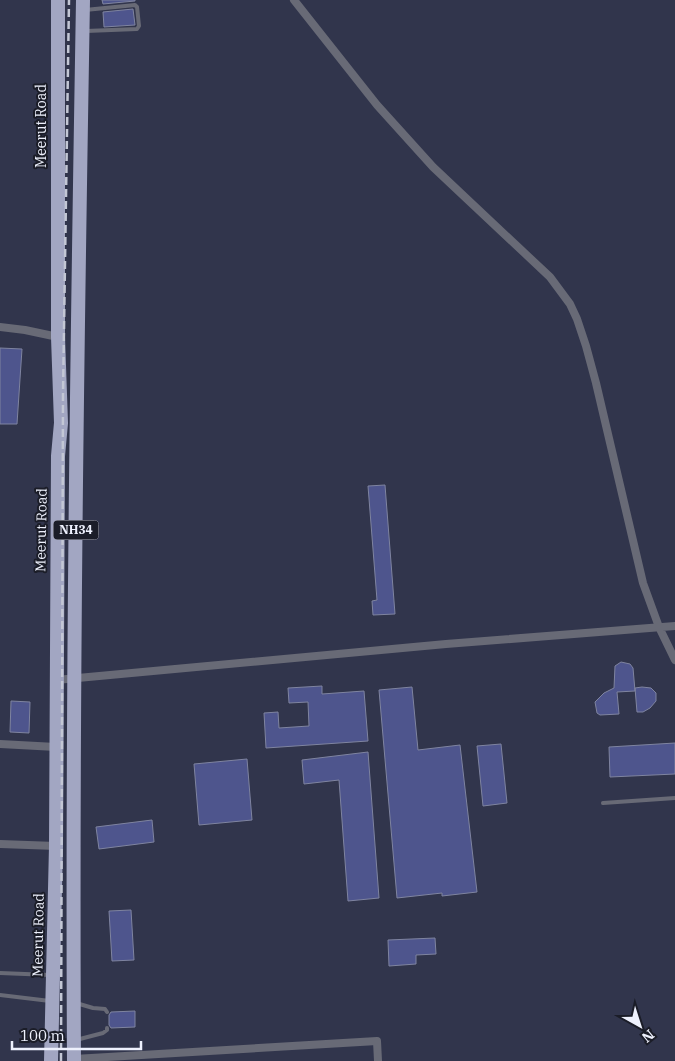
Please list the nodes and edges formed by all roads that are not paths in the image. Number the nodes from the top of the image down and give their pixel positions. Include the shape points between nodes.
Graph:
1 (58, 0) edge
2 (294, 0) edge
3 (83, 5) edge
4 (82, 32) junction
5 (0, 327) edge
6 (58, 338) junction
7 (675, 626) edge
8 (659, 627) junction
9 (675, 660) edge
10 (75, 679) junction
11 (56, 680) junction
12 (0, 744) edge
13 (56, 747) junction
14 (675, 798) edge
15 (603, 804) dead end
16 (0, 844) edge
17 (56, 846) junction
18 (54, 935) junction
19 (74, 935) junction
20 (0, 973) edge
21 (53, 975) junction
22 (0, 995) edge
23 (52, 1001) junction
24 (74, 1003) junction
25 (107, 1012) dead end
26 (107, 1028) dead end
27 (74, 1040) junction
28 (74, 1060) edge
29 (51, 1061) edge
30 (378, 1061) edge

1 - 6 highway, Meerut Road / NH34
2 - 8 street via 377,105 433,167 550,277 570,304 586,346 643,583
3 - 4 highway, NH34
3 - 4 lane via 135,5 139,26 137,29
4 - 10 highway, NH34
5 - 6 street
6 - 11 highway, Meerut Road / NH34 via 61,423
7 - 8 street
8 - 9 street
8 - 10 street
10 - 11 street
10 - 19 highway, NH34
11 - 13 highway, Meerut Road / NH34
12 - 13 street
13 - 17 highway, Meerut Road / NH34
14 - 15 lane
16 - 17 street
17 - 18 highway, Meerut Road / NH34
18 - 19 highway
18 - 21 highway, Meerut Road / NH34
19 - 24 highway, NH34
20 - 21 lane
21 - 23 highway, Meerut Road / NH34
22 - 23 lane
23 - 29 highway, Meerut Road / NH34
24 - 25 lane
24 - 27 highway, NH34
26 - 27 lane via 102,1033
27 - 28 highway, NH34
28 - 30 street via 378,1041

